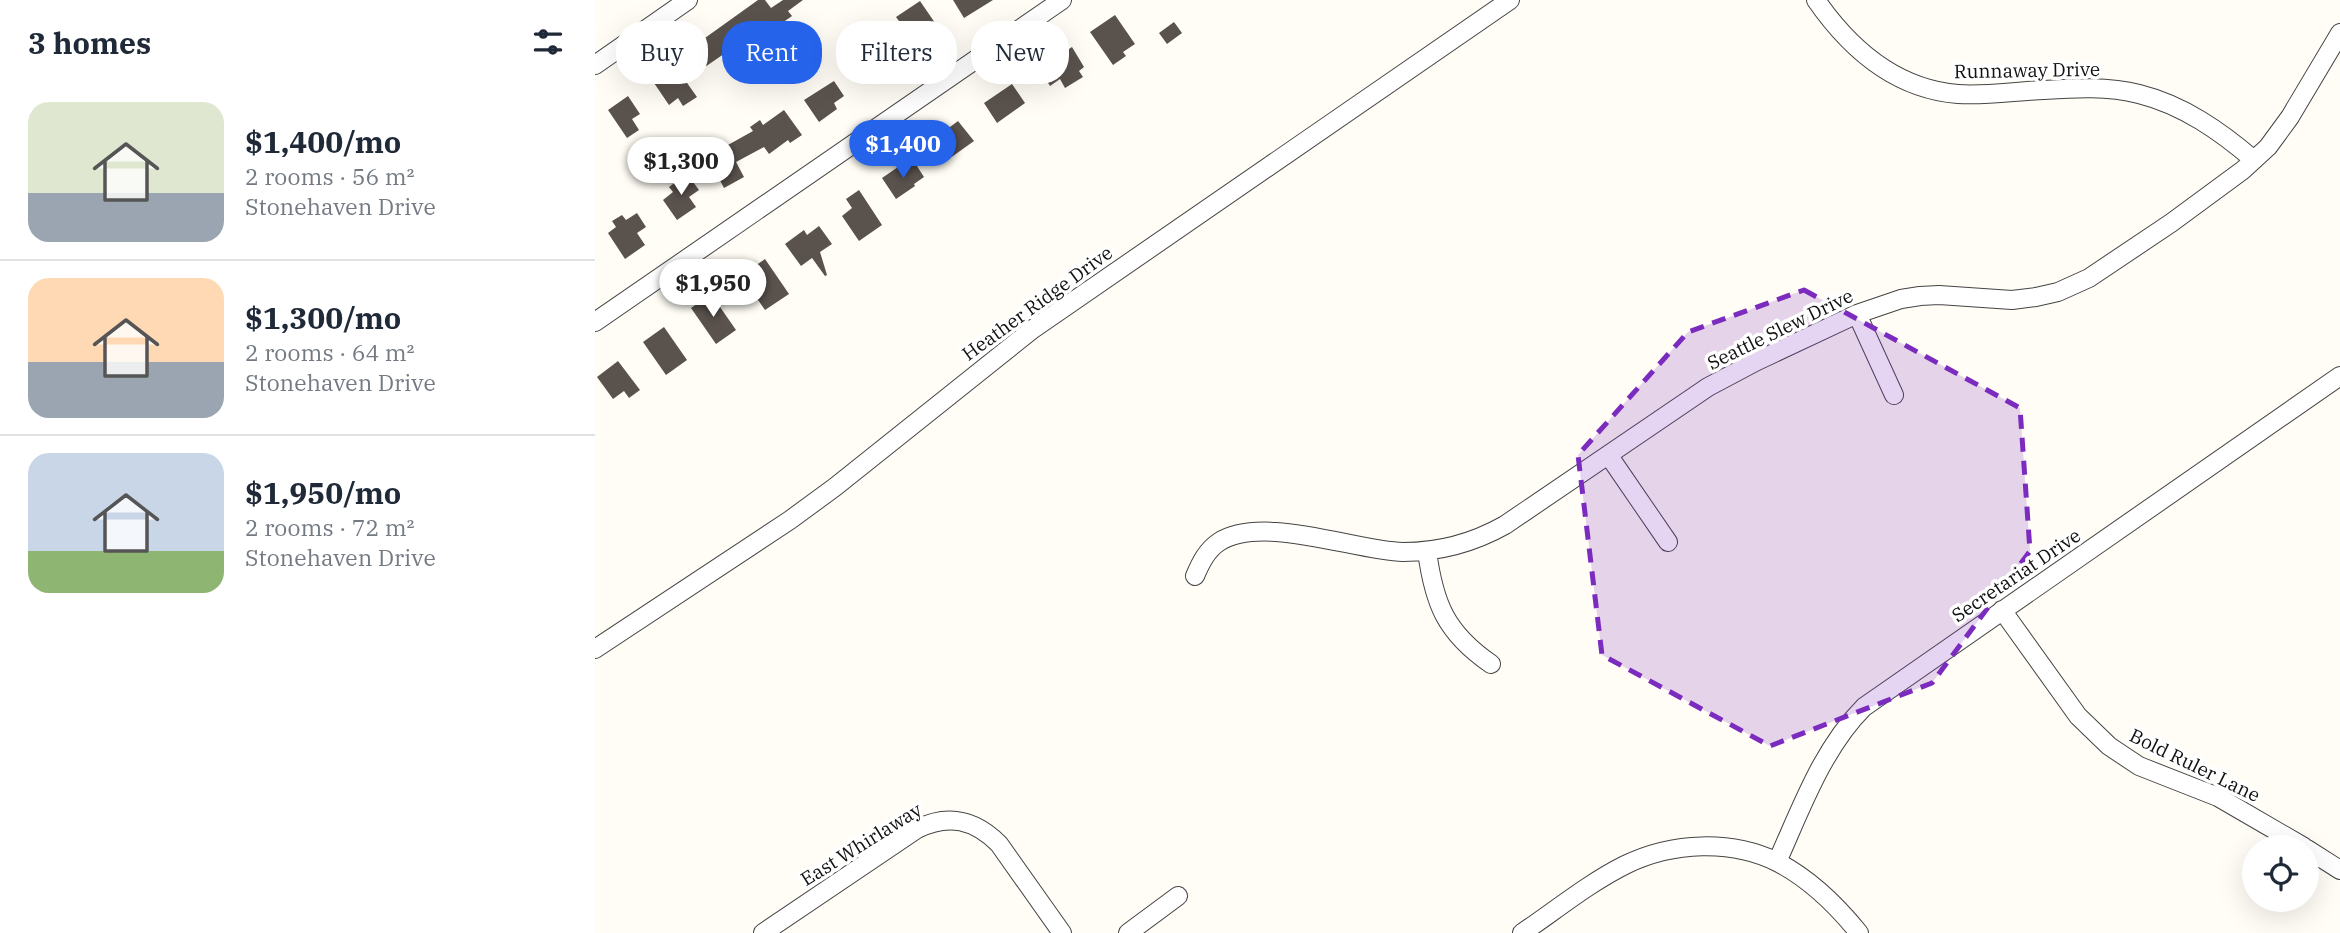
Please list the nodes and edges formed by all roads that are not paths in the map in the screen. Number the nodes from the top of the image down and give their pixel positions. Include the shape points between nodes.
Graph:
1 (688, 0) edge
2 (1062, 0) edge
3 (1510, 0) edge
4 (1816, 0) edge
5 (2340, 33) edge
6 (595, 65) edge
7 (2254, 160) junction
8 (1857, 314) junction
9 (595, 322) edge
10 (2340, 376) edge
11 (1894, 395) dead end
12 (1608, 456) junction
13 (1668, 542) dead end
14 (1427, 551) junction
15 (1195, 576) dead end
16 (2002, 610) junction
17 (595, 649) edge
18 (1491, 664) dead end
19 (2283, 835) edge
20 (2319, 857) edge
21 (1777, 862) junction
22 (2340, 870) edge
23 (1178, 896) dead end
24 (763, 933) edge
25 (1062, 933) edge
26 (1128, 933) edge
27 (1523, 933) edge
28 (1860, 933) edge

1 - 6 street
2 - 9 street
3 - 17 street, Heather Ridge Drive via 1033,329 790,520
4 - 7 street, Runnaway Drive via 1851,45 1884,69 1917,84 1957,94 2074,88 2140,94 2215,128
5 - 7 street, Seattle Slew Drive via 2290,117
7 - 8 street, Seattle Slew Drive via 2171,223 2075,285 2012,300 1920,296
8 - 11 street
8 - 12 street, Seattle Slew Drive via 1708,387
10 - 16 street, Secretariat Drive
12 - 13 street
12 - 14 street, Seattle Slew Drive via 1505,526 1455,547
14 - 15 street, Seattle Slew Drive via 1401,552 1310,536 1241,534 1210,549
14 - 18 street via 1434,592 1448,624
16 - 19 street, Bold Ruler Lane via 2078,716 2109,746 2140,766 2218,797
16 - 21 street, Secretariat Drive via 1853,718 1812,785
20 - 22 street, Bold Ruler Lane
21 - 27 street via 1723,847 1668,850 1623,866
21 - 28 street via 1802,878
23 - 26 street
24 - 25 street, East Whirlaway via 917,829 949,819 973,824 999,844

